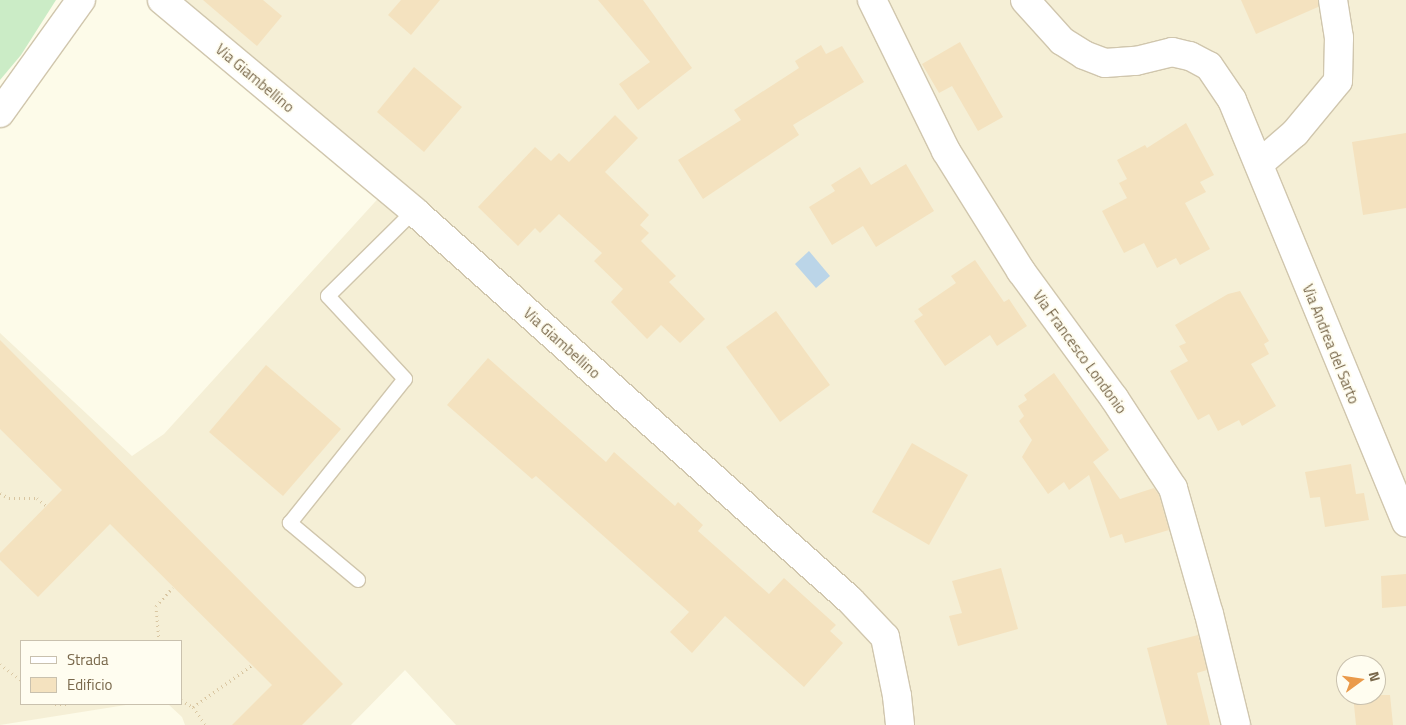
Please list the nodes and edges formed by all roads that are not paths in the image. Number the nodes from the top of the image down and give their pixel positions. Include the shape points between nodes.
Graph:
1 (81, 0) edge
2 (162, 0) edge
3 (872, 0) edge
4 (1025, 0) edge
5 (1333, 0) edge
6 (0, 113) edge
7 (1259, 164) junction
8 (414, 211) junction
9 (1406, 523) edge
10 (358, 580) dead end
11 (900, 725) edge
12 (1236, 725) edge

1 - 6 street
2 - 8 street, Via Giambellino
3 - 12 street, Via Francesco Londonio via 946,150 1021,271 1114,398 1173,488 1210,614
4 - 7 street, Via Andrea del Sarto via 1062,41 1105,64 1136,61 1172,52 1190,56 1209,66 1232,100
5 - 7 street via 1339,38 1338,82 1295,133
7 - 9 street, Via Andrea del Sarto
8 - 10 lane via 328,296 405,379 290,523
8 - 11 street, Via Giambellino via 850,600 885,637

